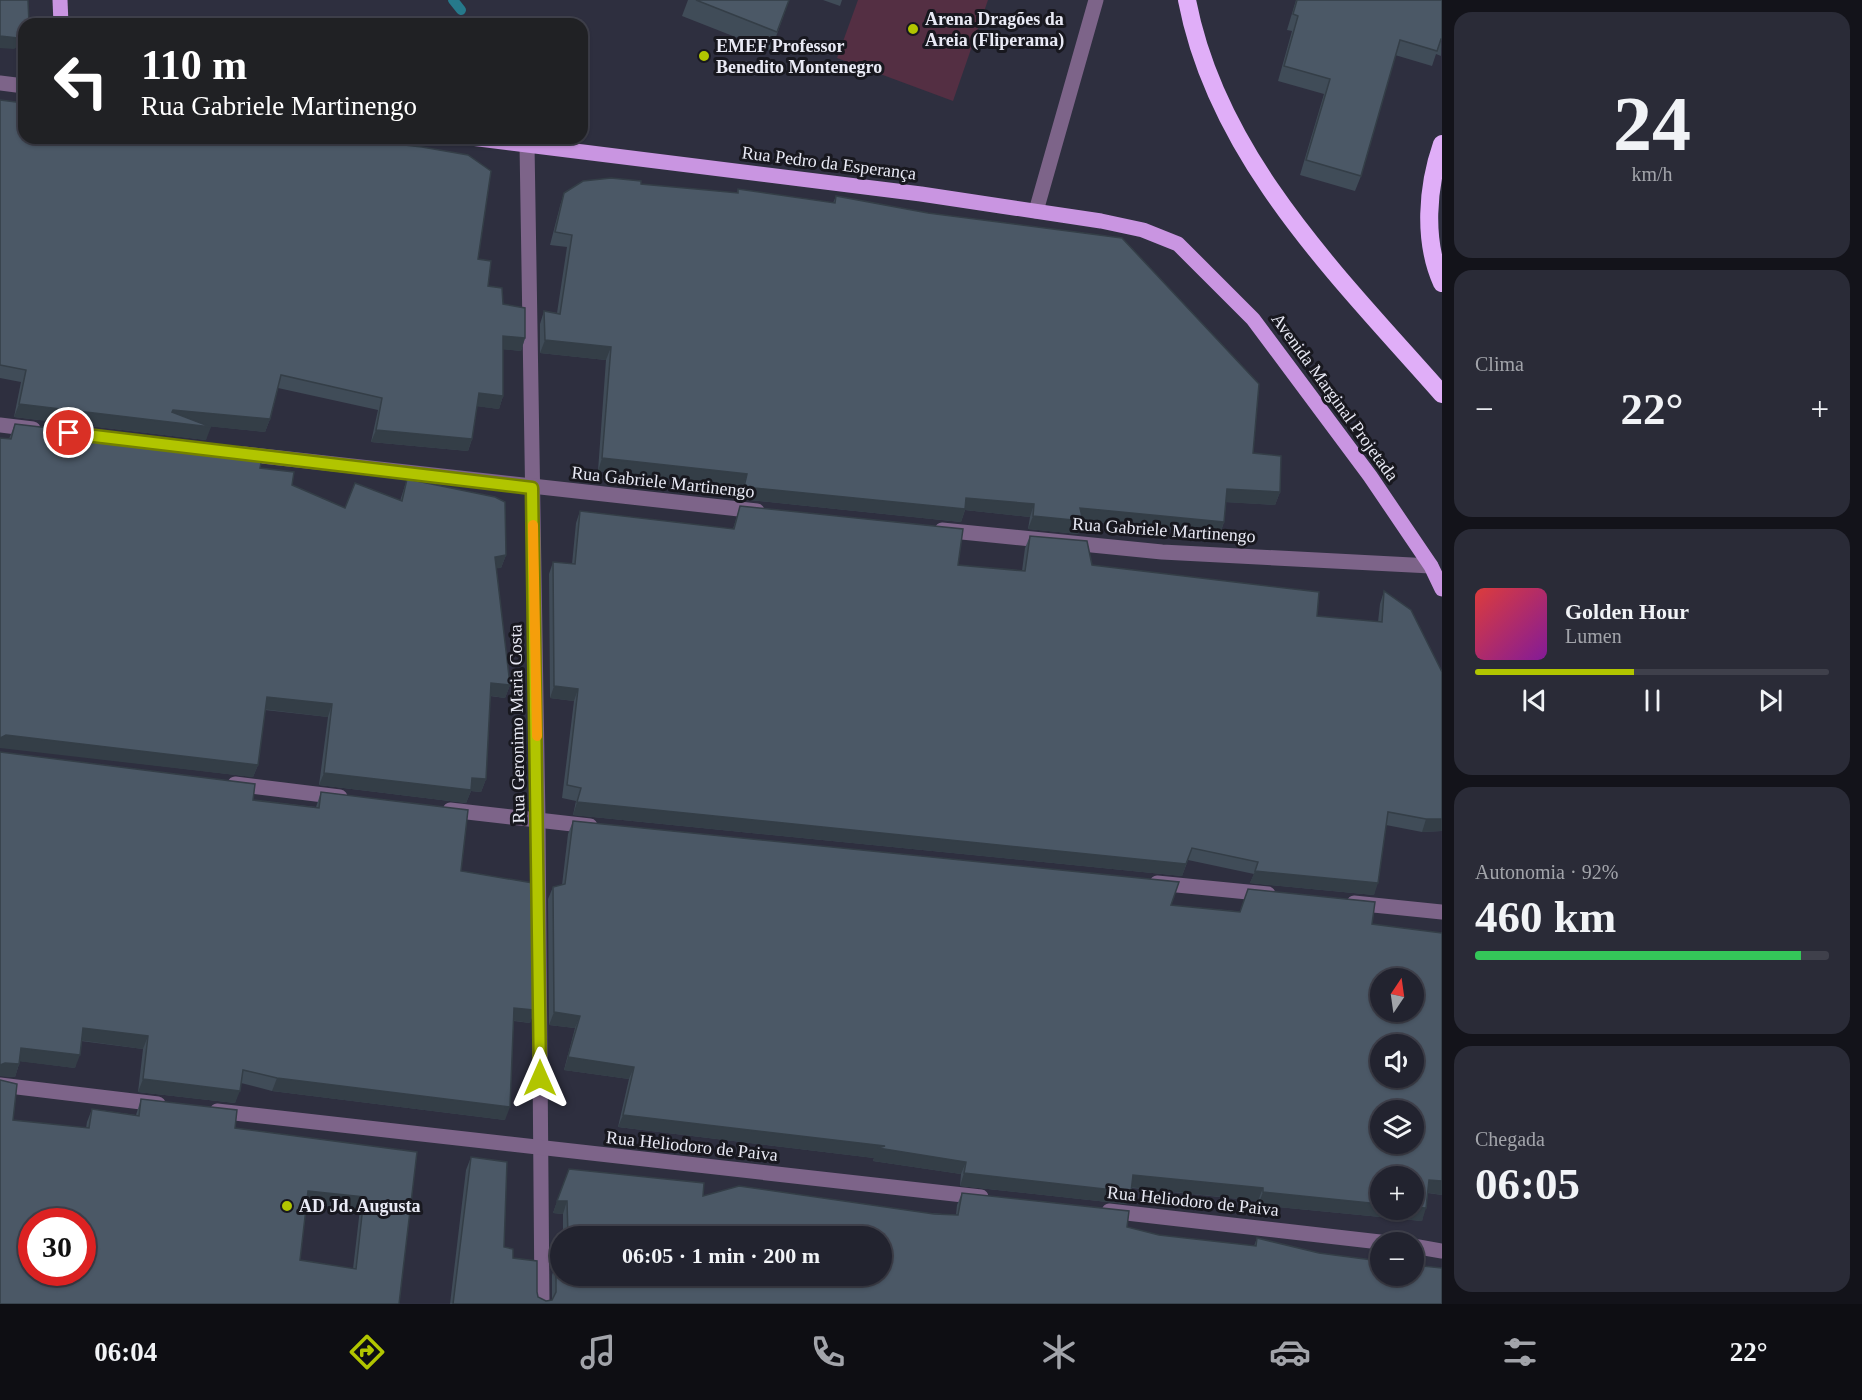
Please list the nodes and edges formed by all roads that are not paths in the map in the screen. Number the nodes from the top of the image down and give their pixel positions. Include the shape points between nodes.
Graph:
1 (60, 0) edge
2 (1096, 0) edge
3 (1187, 0) edge
4 (61, 18) edge
5 (0, 83) edge
6 (18, 85) edge
7 (527, 144) joint
8 (1442, 144) edge
9 (1036, 211) junction
10 (1178, 244) joint
11 (1442, 283) edge
12 (1442, 394) edge
13 (0, 425) edge
14 (47, 431) edge
15 (225, 452) edge
16 (532, 488) junction
17 (770, 512) edge
18 (924, 528) edge
19 (1431, 566) junction
20 (1442, 589) edge
21 (223, 783) edge
22 (352, 798) edge
23 (433, 808) edge
24 (538, 821) junction
25 (610, 828) edge
26 (1145, 882) edge
27 (1287, 896) edge
28 (1335, 901) edge
29 (1442, 912) edge
30 (0, 1085) edge
31 (176, 1106) edge
32 (199, 1108) edge
33 (540, 1149) junction
34 (998, 1199) edge
35 (1092, 1209) edge
36 (1370, 1241) edge
37 (1424, 1248) edge
38 (1442, 1251) edge
39 (542, 1304) edge

1 - 4 main road
2 - 9 street
3 - 12 highway via 1198,53 1226,117 1275,197
5 - 6 street
7 - 9 main road, Rua Pedro da Esperança
7 - 16 street, Rua Geronimo Maria Costa
8 - 11 highway via 1428,209 1435,268
9 - 10 main road, Rua Pedro da Esperança via 1143,230
10 - 19 main road, Avenida Marginal Projetada via 1254,319
13 - 14 street
15 - 16 street, Rua Gabriele Martinengo
16 - 17 street, Rua Gabriele Martinengo
16 - 24 street, Rua Geronimo Maria Costa
18 - 19 street, Rua Gabriele Martinengo via 1162,552
19 - 20 main road, Avenida Marginal Projetada
21 - 22 street
23 - 24 street
24 - 25 street
24 - 33 street, Rua Geronimo Maria Costa
26 - 27 street
28 - 29 street
30 - 31 street
32 - 33 street, Rua Heliodoro de Paiva
33 - 34 street, Rua Heliodoro de Paiva
33 - 39 street, Rua Geronimo Maria Costa
35 - 36 street, Rua Heliodoro de Paiva
37 - 38 street

